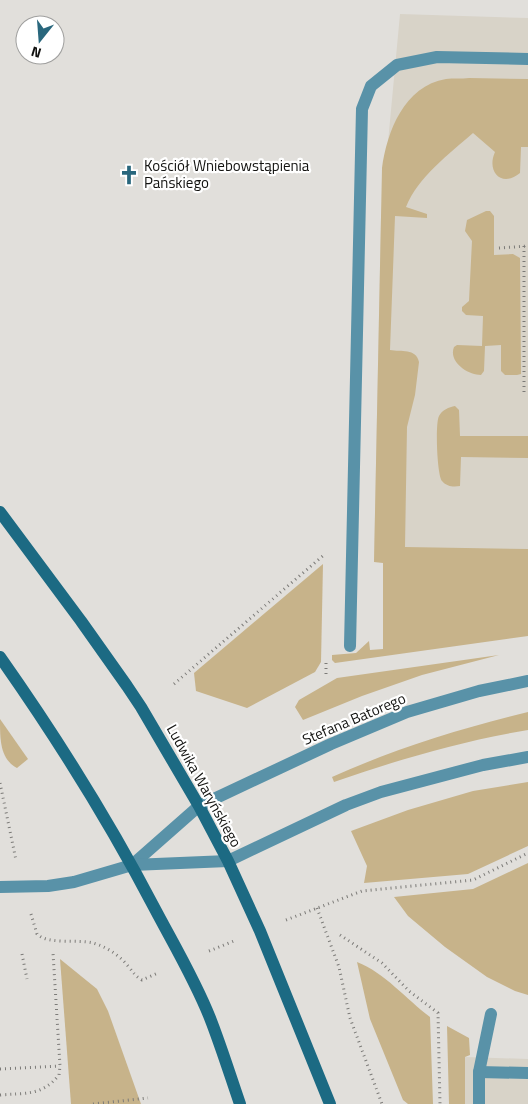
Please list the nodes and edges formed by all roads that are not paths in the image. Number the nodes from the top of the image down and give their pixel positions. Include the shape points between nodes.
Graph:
1 (528, 59) edge
2 (0, 512) edge
3 (350, 646) dead end
4 (0, 657) edge
5 (528, 681) edge
6 (528, 757) edge
7 (199, 806) junction
8 (228, 861) junction
9 (132, 865) junction
10 (0, 887) edge
11 (491, 1014) dead end
12 (478, 1072) junction
13 (528, 1073) edge
14 (240, 1104) edge
15 (330, 1104) edge
16 (478, 1104) edge

1 - 3 street via 437,57 397,65 371,86 362,109
2 - 7 main road, Ludwika Waryńskiego via 127,686
4 - 9 main road via 86,787
5 - 7 street, Stefana Batorego via 380,722
6 - 8 street via 381,792 346,805
7 - 8 main road, Ludwika Waryńskiego
7 - 9 street, Stefana Batorego
8 - 9 street
8 - 15 main road, Ludwika Waryńskiego via 260,930
9 - 10 street via 74,882
9 - 14 main road via 209,1017
11 - 12 street
12 - 13 street
12 - 16 street

